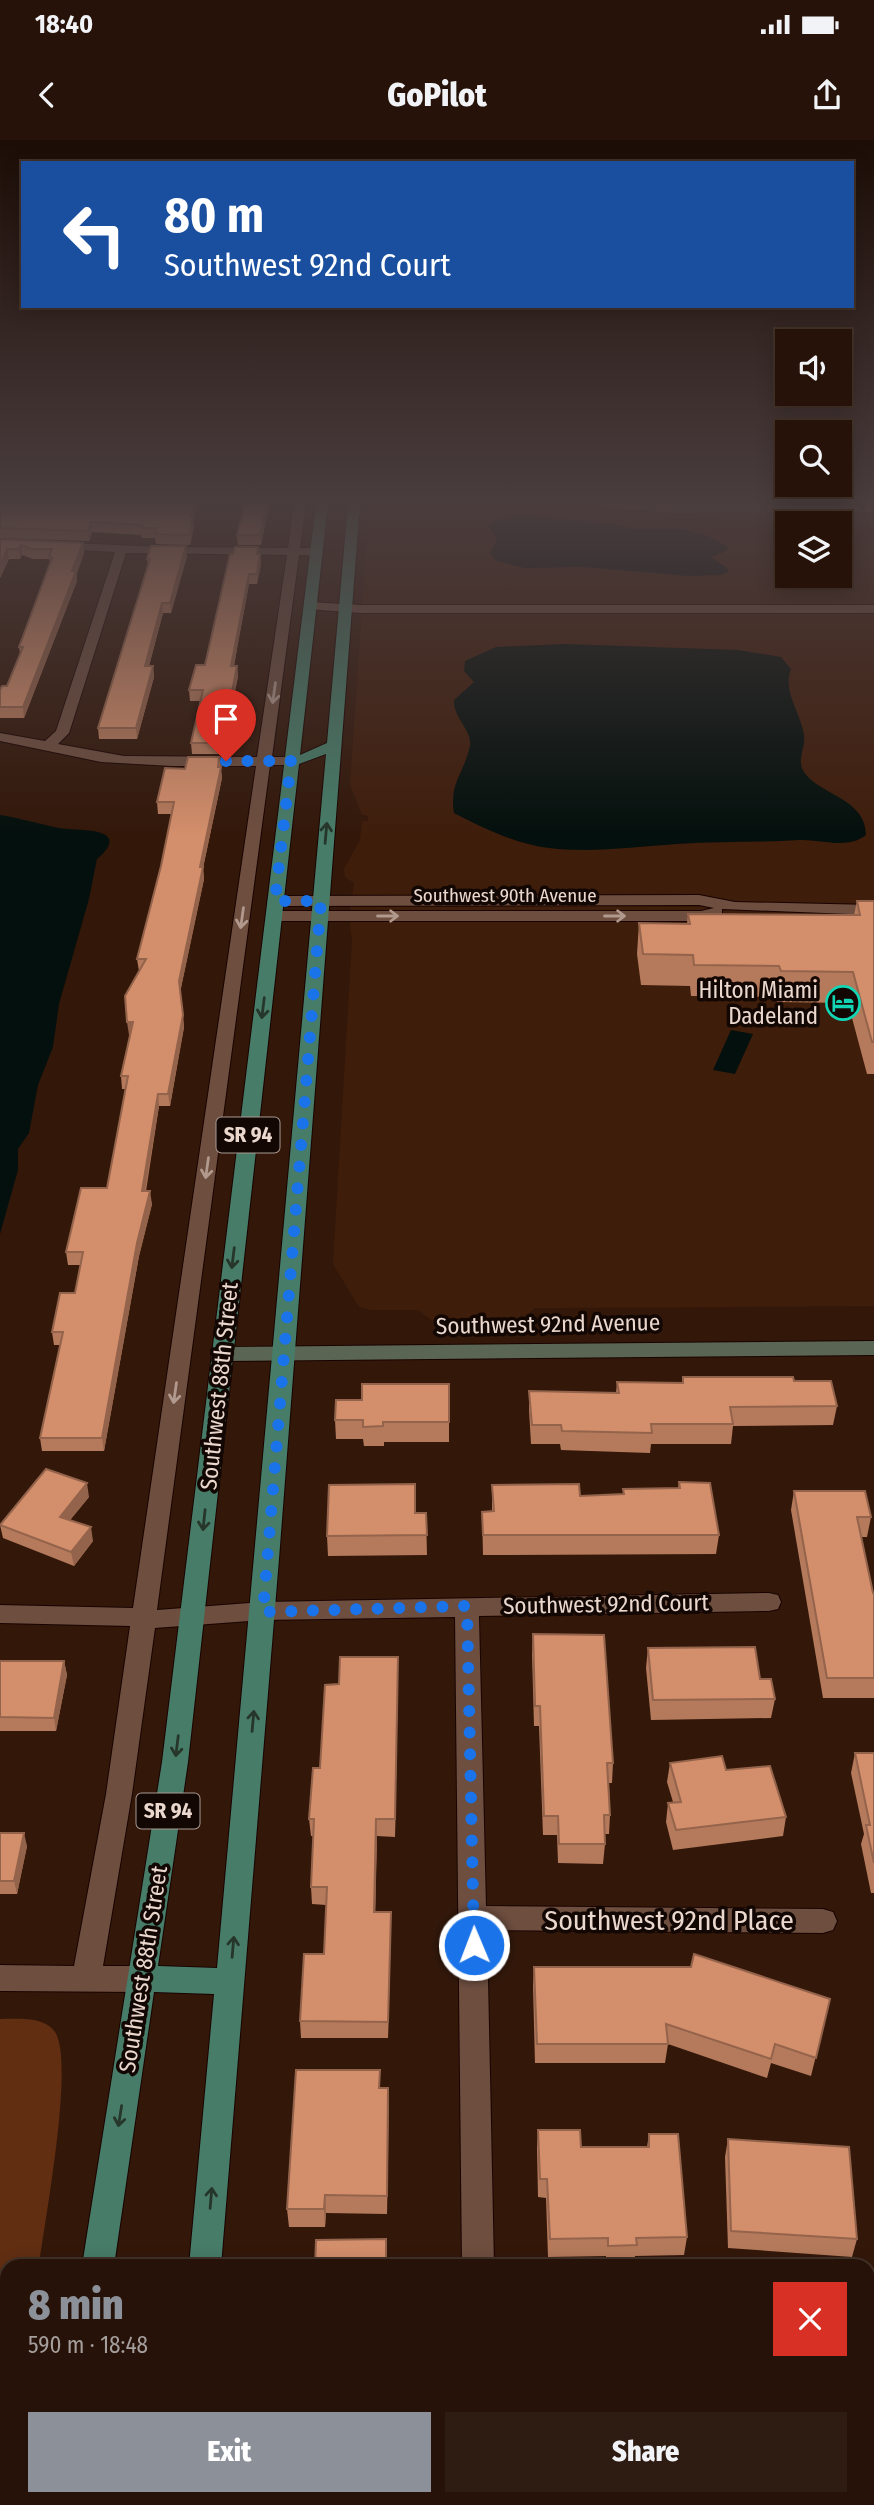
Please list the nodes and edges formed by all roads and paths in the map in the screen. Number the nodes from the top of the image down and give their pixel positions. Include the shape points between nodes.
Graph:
1 (100, 614) edge
2 (284, 614) edge
3 (309, 614) edge
4 (344, 614) edge
5 (0, 737) edge
6 (48, 745) junction
7 (334, 745) junction
8 (264, 761) junction
9 (291, 761) junction
10 (274, 909) junction
11 (320, 909) junction
12 (874, 910) edge
13 (874, 1348) edge
14 (222, 1354) junction
15 (284, 1354) junction
16 (769, 1602) dead end
17 (467, 1606) junction
18 (263, 1612) junction
19 (0, 1614) edge
20 (143, 1618) junction
21 (193, 1618) junction
22 (473, 1918) junction
23 (823, 1921) dead end
24 (0, 1978) edge
25 (86, 1979) junction
26 (141, 1979) junction
27 (230, 1981) junction
28 (99, 2259) edge
29 (206, 2259) edge
30 (478, 2259) edge

1 - 6 street via 62,733
2 -> 8 street, Southwest 88th Street
3 - 9 main road, Southwest 88th Street / SR 94
4 - 7 main road, SR 94
5 - 6 street
6 - 8 street via 126,760
7 - 9 main road
11 -> 7 main road, SR 94
8 - 9 street
8 -> 20 street, Southwest 88th Street
9 - 10 main road, Southwest 88th Street / SR 94
10 - 11 street, Southwest 90th Avenue
10 -> 14 main road, Southwest 88th Street / SR 94
11 - 12 street, Southwest 90th Avenue via 701,916 735,907
11 - 15 main road, SR 94
13 - 15 street, Southwest 92nd Avenue
14 - 15 street, Southwest 92nd Avenue
14 -> 21 main road, Southwest 88th Street / SR 94
15 - 18 main road, SR 94
16 - 17 street, Southwest 92nd Court
17 - 18 street, Southwest 92nd Court
17 - 22 street
18 - 21 street, Southwest 92nd Court
27 -> 18 main road, SR 94
19 - 20 street, Southwest 92nd Court
20 - 21 street, Southwest 92nd Court
20 - 25 street, Southwest 88th Street via 109,1859
21 -> 26 main road, Southwest 88th Street / SR 94 via 164,1844
22 - 23 street, Southwest 92nd Place
22 - 30 street
24 - 25 street
25 - 26 street
26 - 27 main road
26 -> 28 main road, Southwest 88th Street / SR 94
29 -> 27 main road, SR 94

